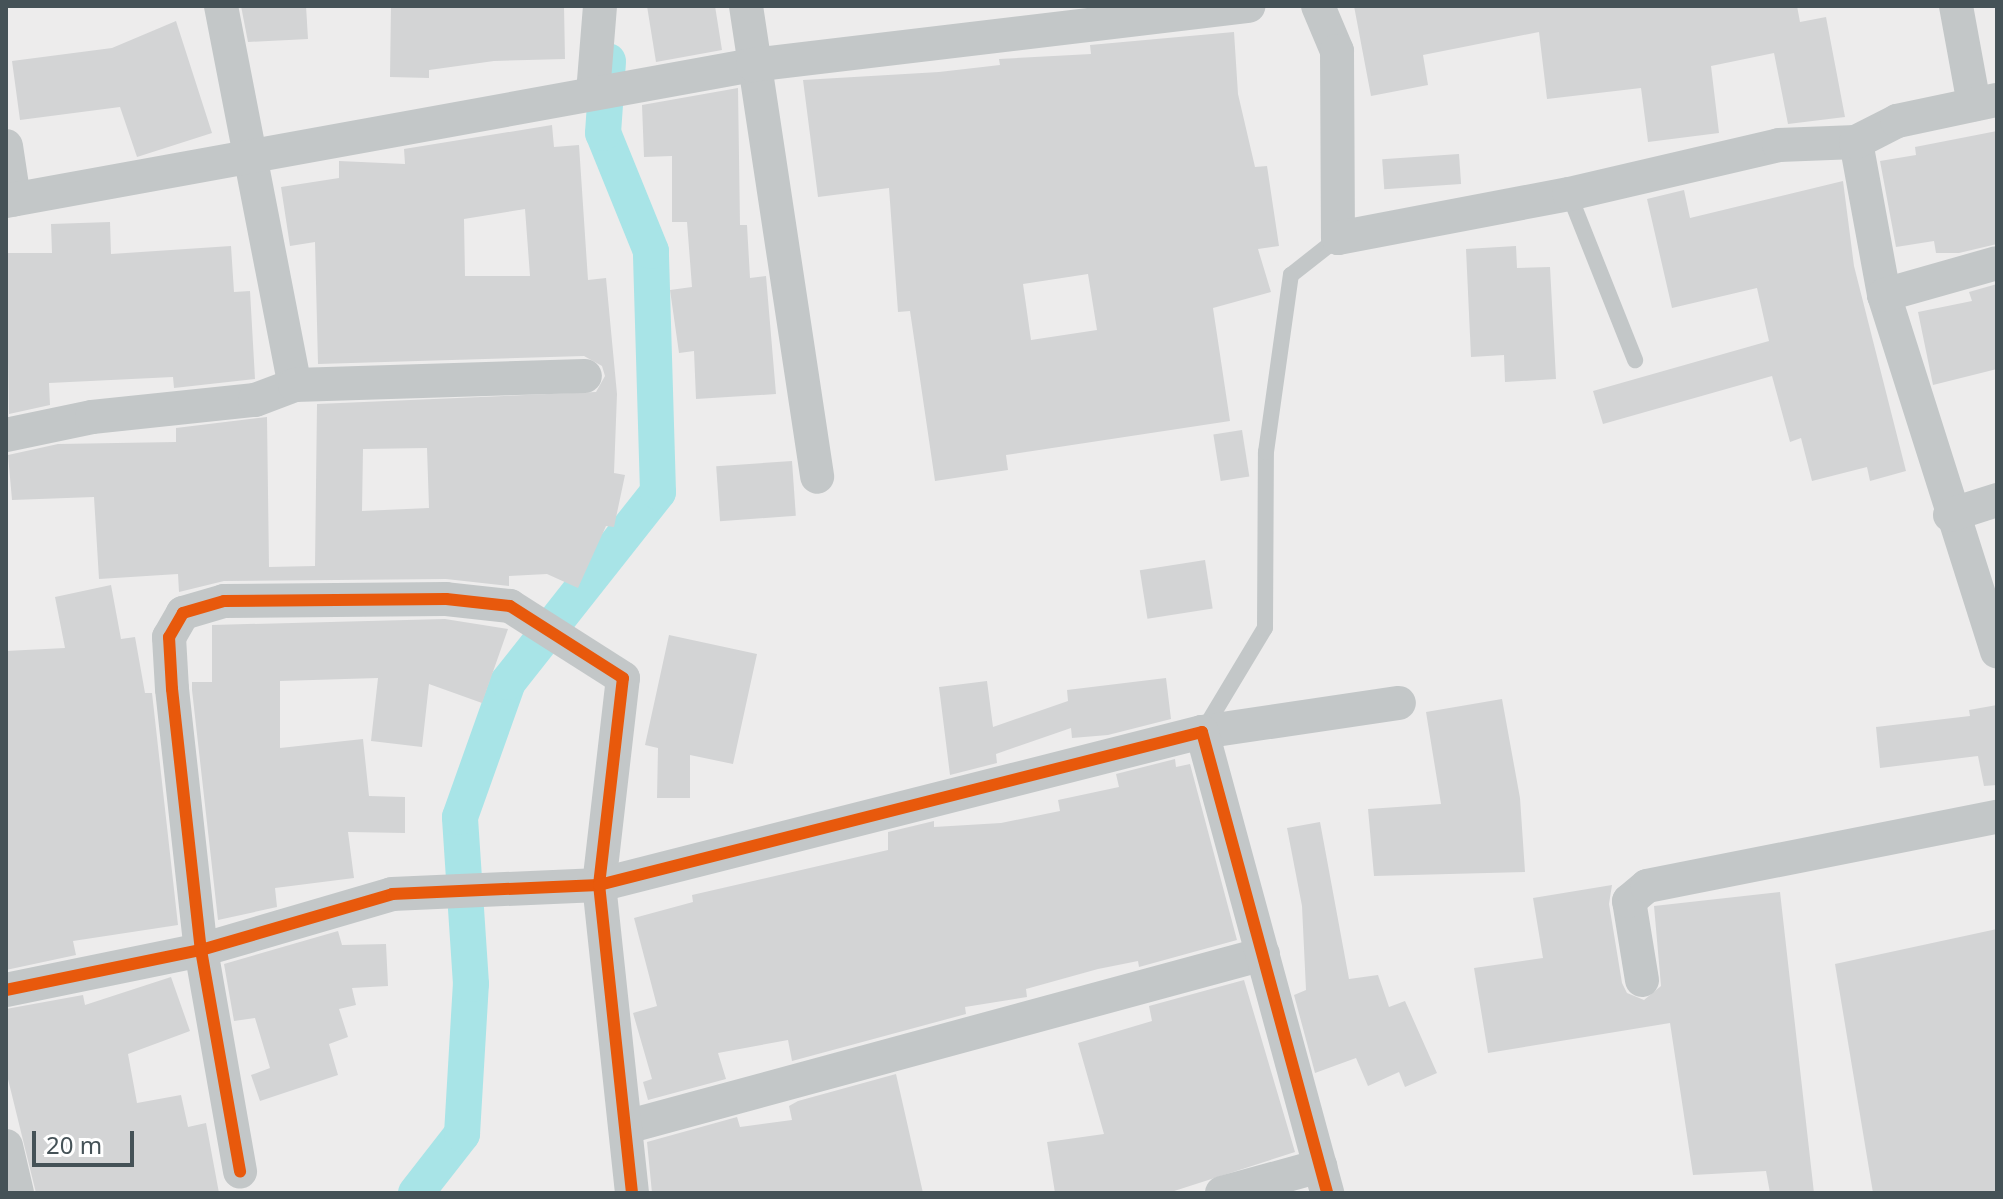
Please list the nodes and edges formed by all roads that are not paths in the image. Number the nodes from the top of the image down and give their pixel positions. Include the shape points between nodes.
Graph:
1 (221, 6) edge
2 (600, 6) edge
3 (746, 6) edge
4 (1248, 6) edge
5 (1318, 6) edge
6 (1956, 6) edge
7 (1130, 13) edge
8 (753, 65) junction
9 (594, 93) junction
10 (1986, 102) edge
11 (1856, 142) junction
12 (6, 146) edge
13 (253, 154) junction
14 (1569, 194) junction
15 (10, 200) edge
16 (1338, 238) junction
17 (1997, 263) edge
18 (1884, 295) junction
19 (1635, 360) dead end
20 (585, 376) dead end
21 (295, 385) junction
22 (6, 435) edge
23 (817, 477) dead end
24 (1997, 500) edge
25 (1950, 515) junction
26 (1997, 651) edge
27 (1399, 703) dead end
28 (1202, 732) junction
29 (1997, 817) edge
30 (599, 885) junction
31 (201, 950) junction
32 (1263, 954) junction
33 (1642, 980) dead end
34 (6, 990) edge
35 (626, 1127) junction
36 (6, 1146) edge
37 (240, 1172) dead end
38 (1323, 1179) edge
39 (17, 1193) edge
40 (632, 1193) edge
41 (1222, 1193) edge

1 - 13 street
2 - 9 street
3 - 8 street
4 - 7 street
5 - 16 street via 1337,51
6 - 10 street
7 - 8 street
8 - 9 street
8 - 23 street
9 - 13 street
10 - 11 street via 1897,121
11 - 14 street via 1779,145
11 - 18 street
12 - 15 street
13 - 15 street
13 - 21 street
14 - 16 street
14 - 19 lane
16 - 28 lane via 1291,275 1266,452 1265,628
17 - 18 street
18 - 25 street
20 - 21 street
21 - 22 street via 255,400 92,417
24 - 25 street
25 - 26 street
27 - 28 street
28 - 30 street
28 - 32 street
29 - 33 street via 1647,886 1629,901
30 - 31 street via 392,894
30 - 31 street via 623,678 510,606 446,599 224,601 183,613 169,637
30 - 35 street
31 - 34 street
31 - 37 street
32 - 35 street
32 - 38 street
35 - 40 street
36 - 39 street
38 - 41 street

